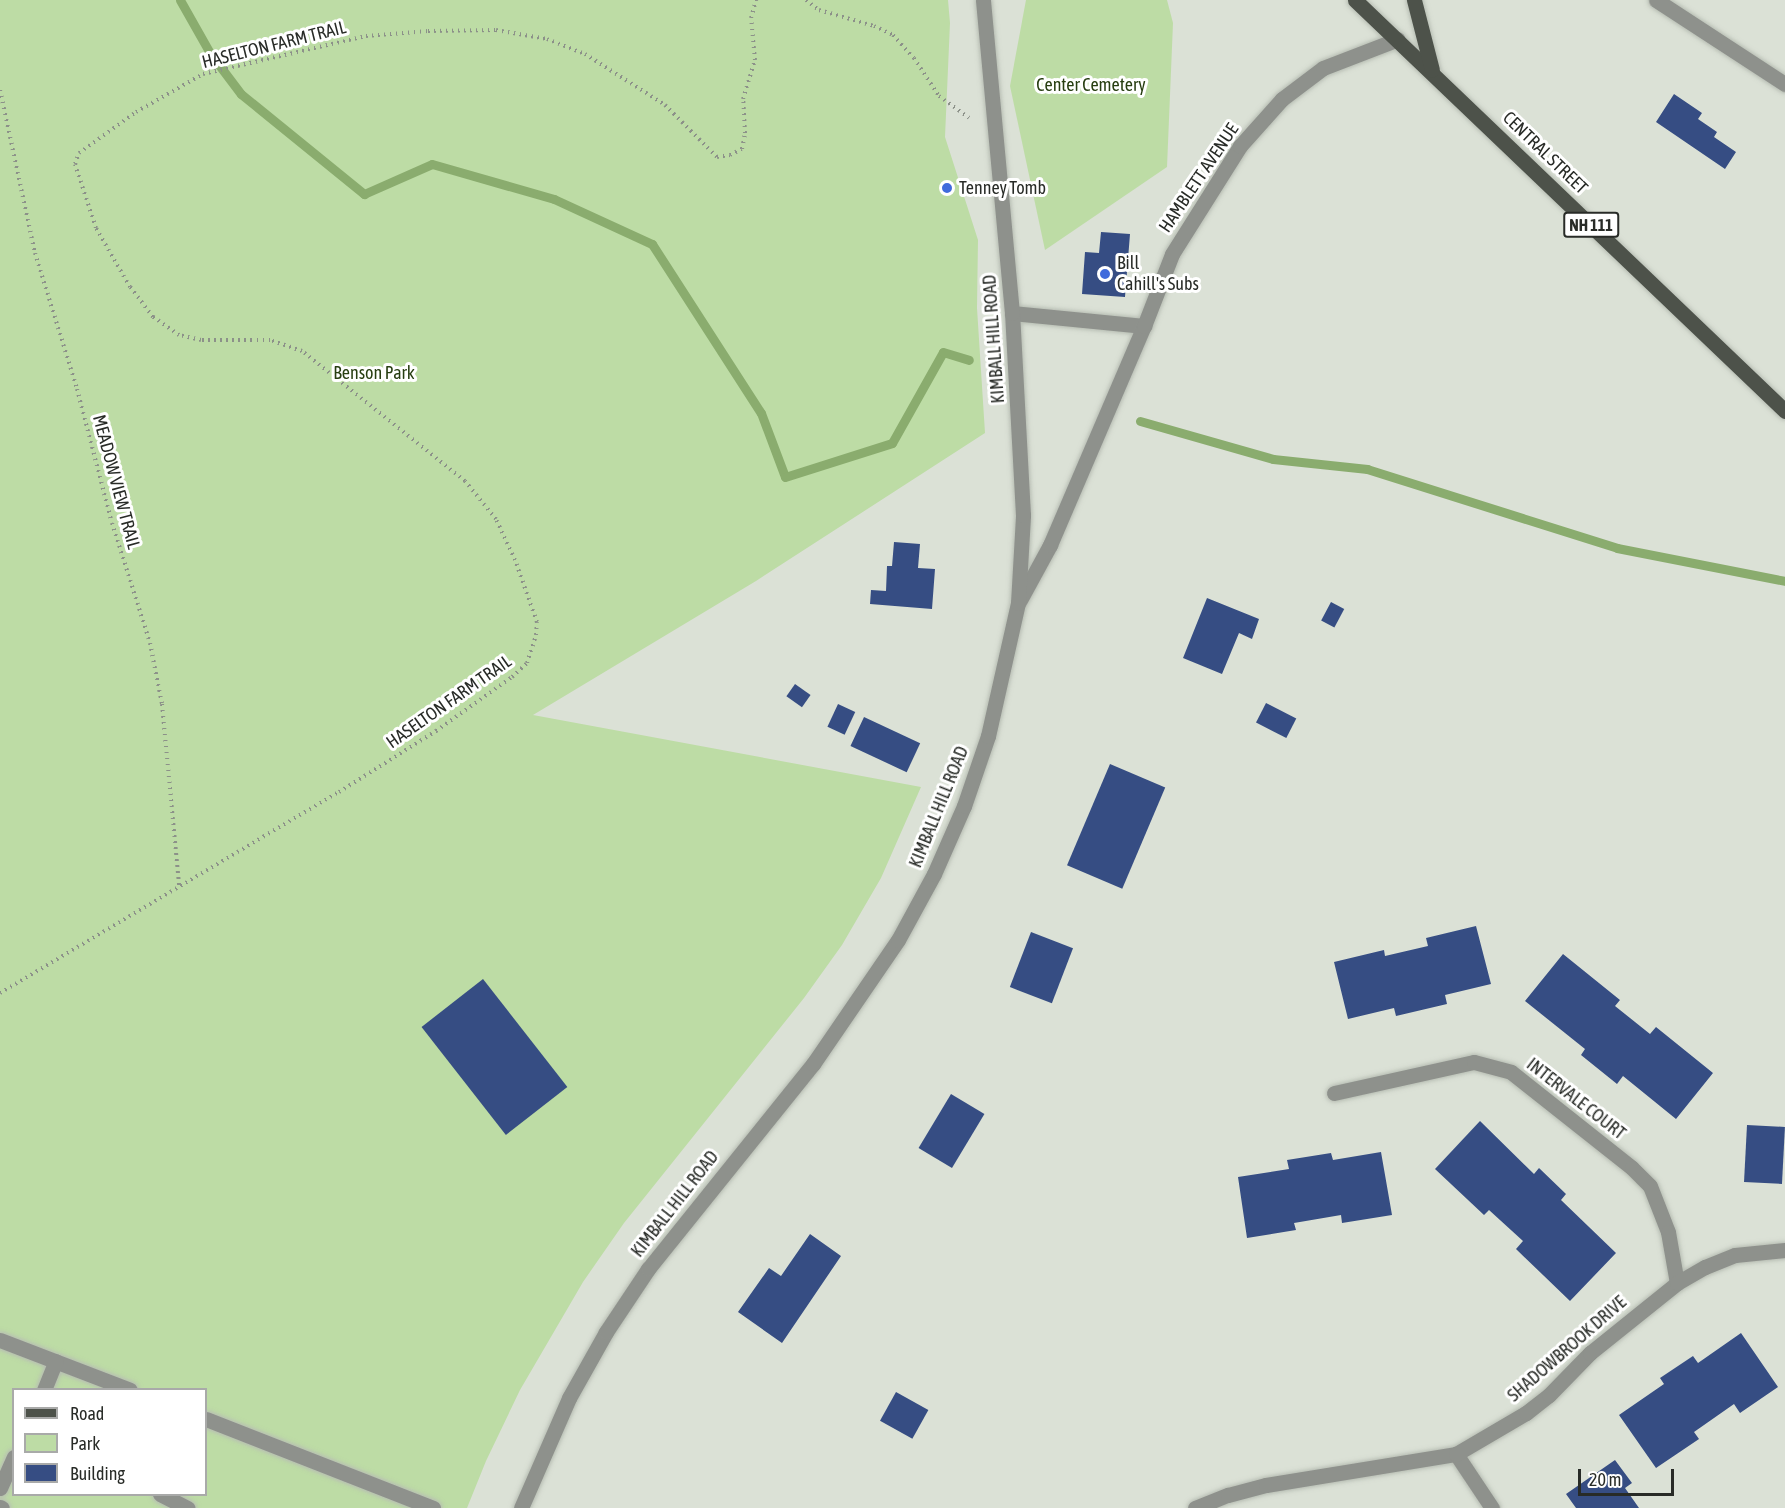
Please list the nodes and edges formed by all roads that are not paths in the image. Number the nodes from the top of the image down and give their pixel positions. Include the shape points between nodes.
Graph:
1 (983, 0) edge
2 (1355, 0) edge
3 (1414, 0) edge
4 (1656, 0) edge
5 (1398, 39) junction
6 (1433, 73) junction
7 (1785, 84) edge
8 (1012, 313) junction
9 (1144, 326) junction
10 (1785, 411) edge
11 (1018, 603) junction
12 (1334, 1093) dead end
13 (1785, 1250) edge
14 (1677, 1283) junction
15 (0, 1340) edge
16 (56, 1361) junction
17 (44, 1388) edge
18 (127, 1388) edge
19 (207, 1419) edge
20 (1456, 1454) junction
21 (12, 1461) edge
22 (0, 1488) edge
23 (164, 1496) edge
24 (188, 1508) edge
25 (433, 1508) edge
26 (521, 1508) edge
27 (1195, 1508) edge
28 (1492, 1508) edge

1 - 8 street, KIMBALL HILL ROAD
2 - 5 main road, CENTRAL STREET / NH 111
3 - 6 main road
4 - 7 street
5 - 6 main road, CENTRAL STREET / NH 111
5 - 9 street, HAMBLETT AVENUE via 1323,68 1282,99 1240,146 1172,254
6 - 10 main road, CENTRAL STREET / NH 111
8 - 9 street
8 - 11 street, KIMBALL HILL ROAD via 1023,515
9 - 11 street, HAMBLETT AVENUE via 1050,545
11 - 26 street, KIMBALL HILL ROAD via 988,736 964,806 934,874 898,940 813,1064 648,1269 606,1332 569,1398
12 - 14 street, INTERVALE COURT via 1474,1062 1510,1072 1650,1186 1668,1232
13 - 14 street, SHADOWBROOK DRIVE via 1735,1256
14 - 20 street, SHADOWBROOK DRIVE via 1590,1353 1526,1413
15 - 16 street
16 - 17 street
16 - 18 street
19 - 25 street
20 - 27 street, SHADOWBROOK DRIVE via 1266,1485
20 - 28 street
21 - 22 street
23 - 24 street

